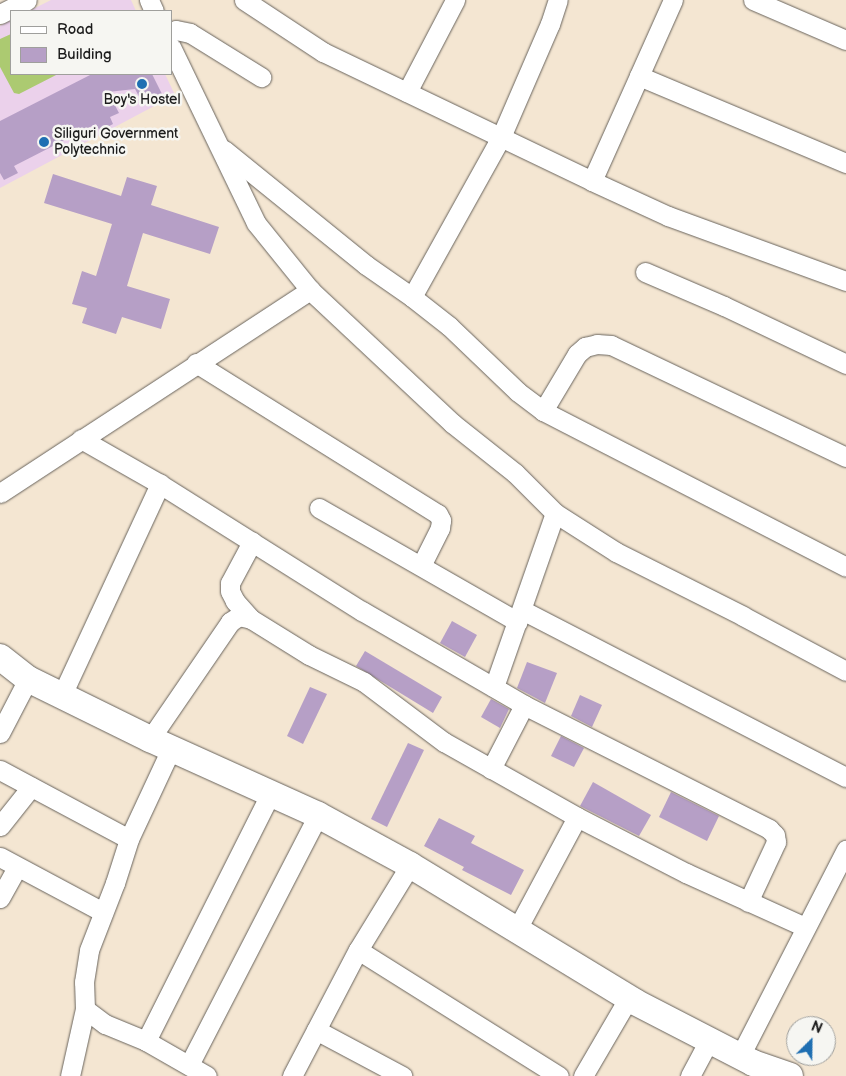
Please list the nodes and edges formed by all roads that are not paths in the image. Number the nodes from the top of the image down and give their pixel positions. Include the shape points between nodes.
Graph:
1 (27, 0) edge
2 (244, 0) edge
3 (455, 0) edge
4 (558, 0) edge
5 (673, 0) edge
6 (753, 0) edge
7 (0, 14) edge
8 (172, 32) edge
9 (846, 40) edge
10 (172, 49) edge
11 (639, 76) junction
12 (261, 77) dead end
13 (407, 92) junction
14 (501, 137) junction
15 (220, 147) junction
16 (846, 163) edge
17 (592, 182) junction
18 (645, 272) dead end
19 (846, 281) edge
20 (310, 290) junction
21 (412, 296) junction
22 (196, 363) junction
23 (846, 364) edge
24 (543, 410) junction
25 (80, 439) junction
26 (846, 457) edge
27 (160, 484) junction
28 (0, 493) edge
29 (319, 508) dead end
30 (555, 513) junction
31 (252, 542) junction
32 (421, 566) junction
33 (846, 567) edge
34 (520, 616) junction
35 (251, 619) junction
36 (0, 657) edge
37 (846, 671) edge
38 (28, 679) junction
39 (494, 687) junction
40 (62, 695) junction
41 (524, 705) junction
42 (0, 733) edge
43 (161, 744) junction
44 (491, 769) junction
45 (0, 770) edge
46 (846, 777) edge
47 (30, 787) junction
48 (270, 793) junction
49 (318, 815) junction
50 (577, 818) junction
51 (0, 826) edge
52 (130, 839) junction
53 (0, 857) edge
54 (843, 862) edge
55 (410, 865) junction
56 (17, 867) junction
57 (0, 898) edge
58 (748, 902) junction
59 (103, 912) junction
60 (805, 928) junction
61 (516, 931) junction
62 (358, 950) junction
63 (628, 999) junction
64 (85, 1009) junction
65 (316, 1030) junction
66 (146, 1041) junction
67 (709, 1041) junction
68 (740, 1056) junction
69 (189, 1064) junction
70 (786, 1075) edge
71 (70, 1076) edge
72 (207, 1076) edge
73 (292, 1076) edge
74 (402, 1076) edge
75 (559, 1076) edge
76 (583, 1076) edge
77 (690, 1076) edge

1 - 7 street
2 - 13 street via 323,52
3 - 13 street
4 - 14 street
5 - 11 street
6 - 9 street
8 - 12 street via 190,33
10 - 15 street
11 - 16 street
11 - 17 street
13 - 14 street
14 - 17 street
14 - 21 street
15 - 20 street via 256,223
15 - 21 street via 366,265
17 - 19 street via 668,216
18 - 23 street
20 - 22 street
20 - 30 street via 452,423 515,473
21 - 24 street via 449,326 518,392
22 - 25 street
22 - 32 street via 438,514 440,528
24 - 26 street via 577,354 585,347 611,345
24 - 33 street
25 - 27 street
25 - 28 street
27 - 31 street
27 - 40 street
29 - 32 street
30 - 34 street
30 - 37 street via 616,552
31 - 35 street via 230,583 235,601
31 - 39 street via 362,611
32 - 34 street
34 - 39 street
34 - 46 street
35 - 43 street via 239,616 230,622
35 - 44 street via 309,655 364,682 444,742
36 - 38 street
38 - 40 street
38 - 42 street
39 - 41 street
40 - 43 street
41 - 44 street
41 - 58 street via 774,835 776,842
43 - 48 street
43 - 52 street
44 - 50 street
45 - 47 street
47 - 51 street
47 - 52 street
48 - 49 street
48 - 66 street
49 - 55 street
49 - 69 street
50 - 58 street
50 - 61 street
52 - 59 street
53 - 56 street
54 - 60 street
55 - 61 street
55 - 62 street
56 - 57 street
56 - 59 street
58 - 60 street
59 - 64 street via 89,950 84,982
60 - 68 street
61 - 63 street
62 - 65 street
62 - 75 street
63 - 67 street
63 - 76 street
64 - 66 street via 105,1024
64 - 71 street
65 - 73 street
65 - 74 street
66 - 69 street
67 - 68 street
67 - 77 street
68 - 70 street
69 - 72 street

